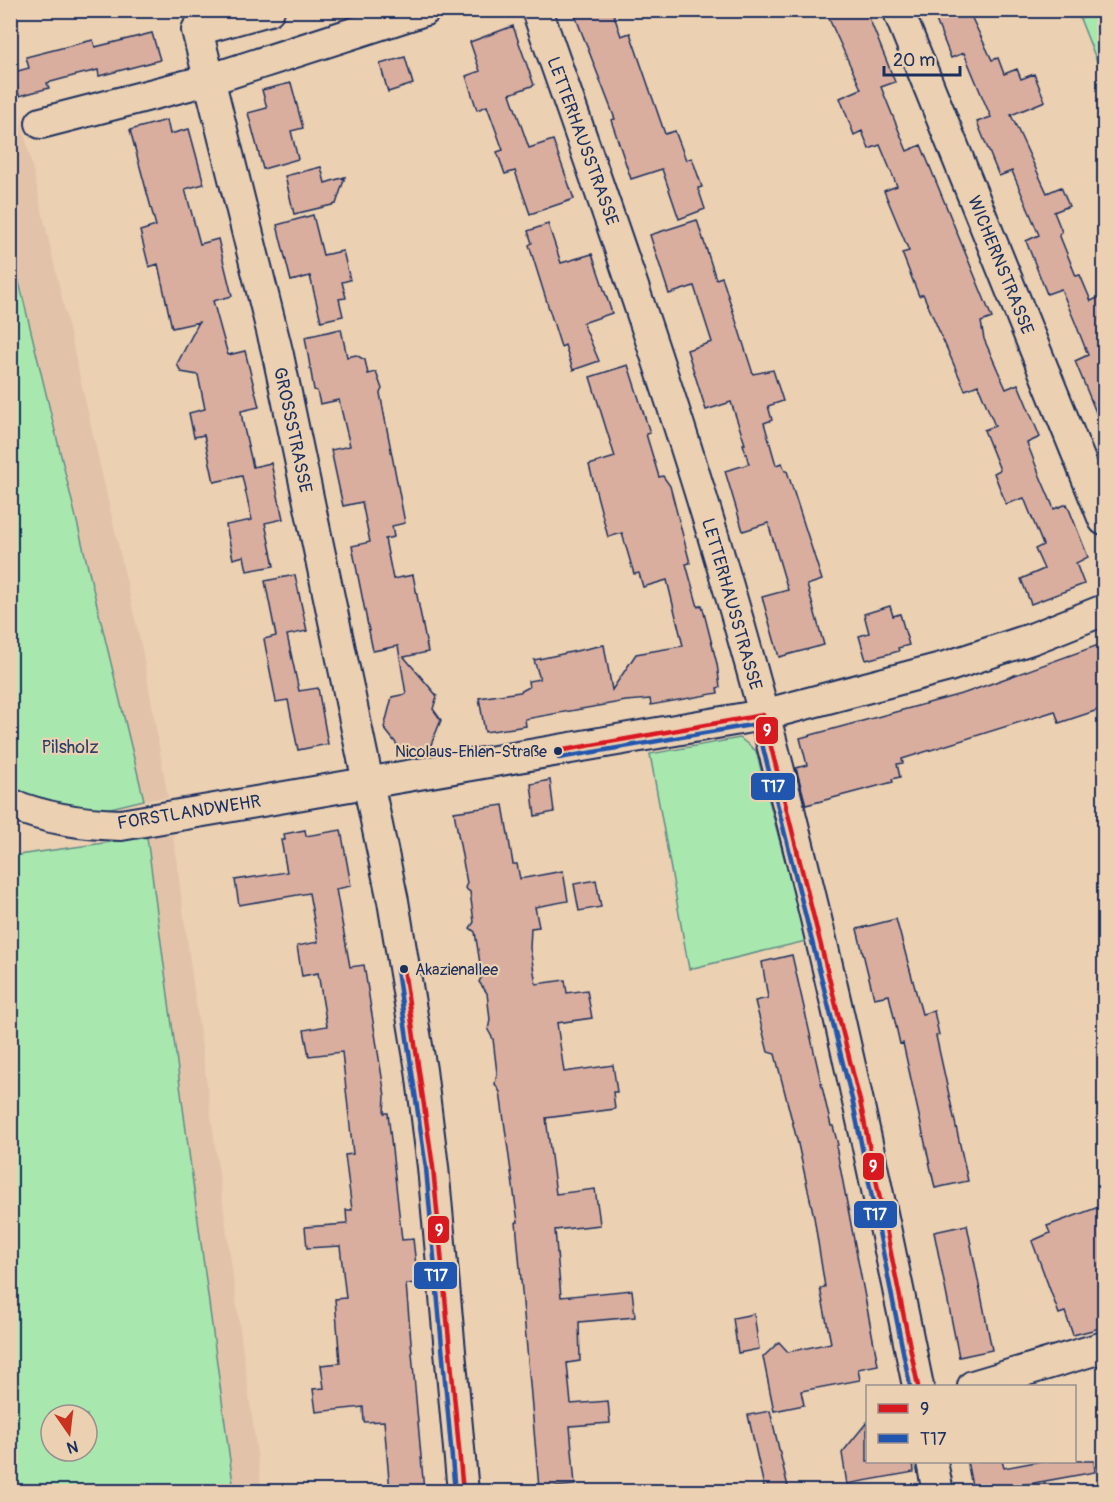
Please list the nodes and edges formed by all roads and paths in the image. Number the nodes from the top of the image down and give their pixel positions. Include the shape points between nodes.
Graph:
1 (269, 10) edge
2 (425, 10) edge
3 (537, 10) edge
4 (897, 10) edge
5 (283, 57) junction
6 (208, 80) junction
7 (41, 123) dead end
8 (1104, 520) edge
9 (1104, 610) edge
10 (763, 715) junction
11 (370, 783) junction
12 (10, 804) edge
13 (1104, 1347) edge
14 (918, 1385) edge
15 (976, 1385) edge
16 (933, 1463) edge
17 (463, 1491) edge
18 (938, 1491) edge

1 - 5 street
1 - 6 street, GROSSSTRASSE via 197,30
2 - 5 street
3 - 10 street, LETTERHAUSSTRASSE via 663,376 724,570
4 - 8 street, WICHERNSTRASSE
5 - 6 street
6 - 7 street
6 - 11 street, GROSSSTRASSE via 278,355 363,770
9 - 10 street via 949,666
10 - 11 street
10 - 14 street, LETTERHAUSSTRASSE via 860,1101
11 - 12 street, FORSTLANDWEHR via 121,825 82,824
11 - 17 street via 421,1070
13 - 15 street
16 - 18 street

